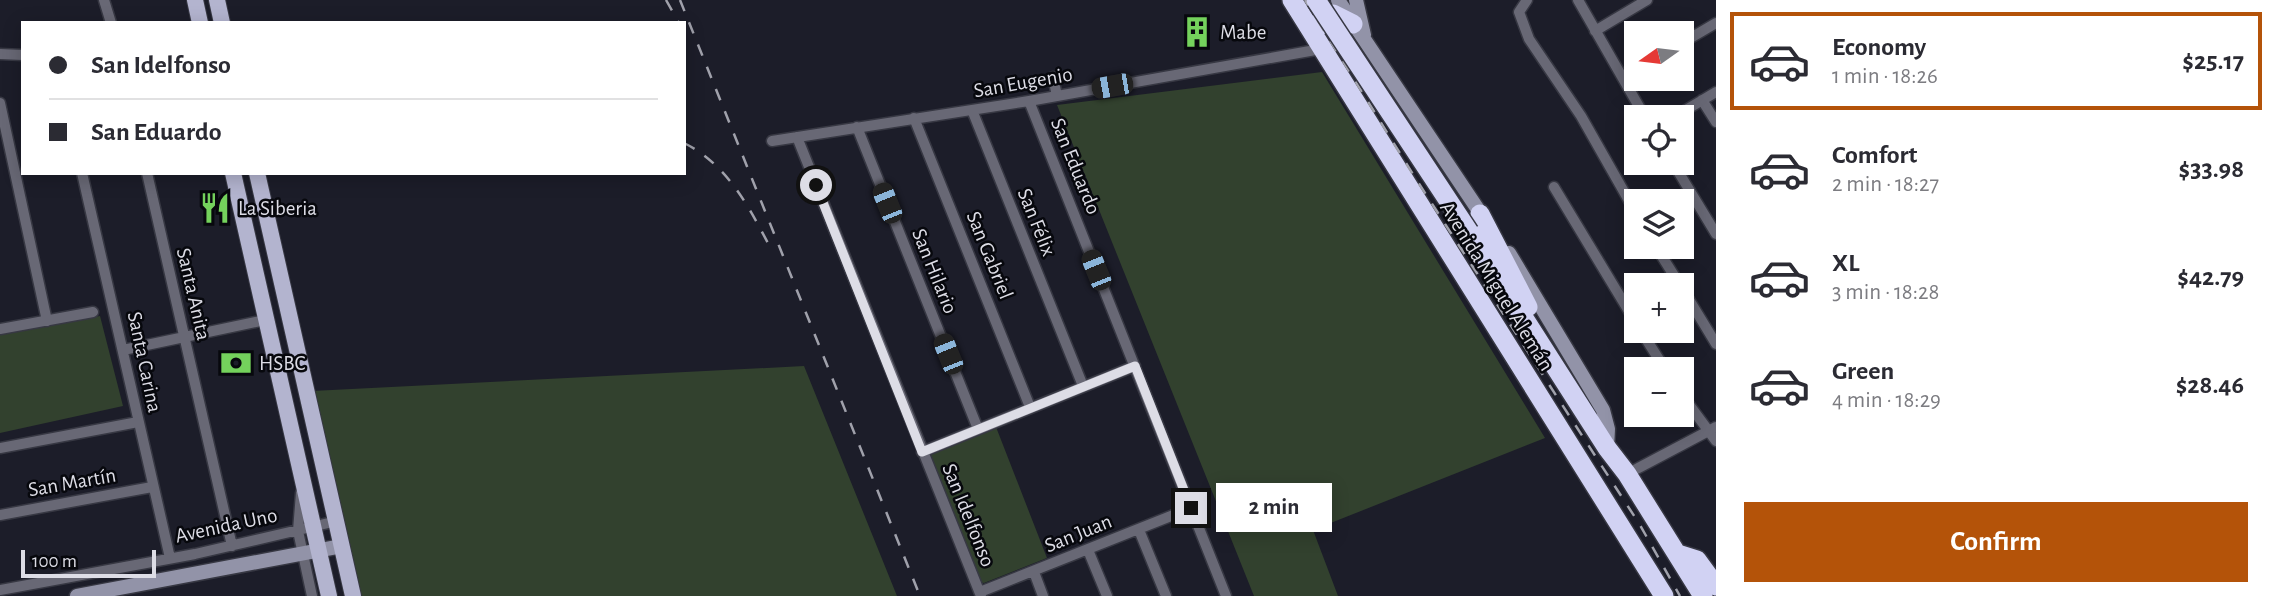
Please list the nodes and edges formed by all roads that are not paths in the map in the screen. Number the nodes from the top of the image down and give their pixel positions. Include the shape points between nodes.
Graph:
1 (104, 0) edge
2 (195, 0) edge
3 (217, 0) edge
4 (1292, 0) edge
5 (1316, 0) edge
6 (1338, 0) edge
7 (1356, 0) edge
8 (1578, 0) edge
9 (1647, 0) edge
10 (1525, 1) edge
11 (110, 21) edge
12 (200, 21) edge
13 (222, 21) edge
14 (1716, 23) edge
15 (1353, 24) junction
16 (1595, 31) junction
17 (1694, 36) edge
18 (1366, 43) junction
19 (1321, 49) junction
20 (0, 54) edge
21 (21, 55) edge
22 (1053, 77) dead end
23 (1622, 77) joint
24 (1716, 92) edge
25 (1057, 96) junction
26 (1702, 100) junction
27 (1029, 101) junction
28 (0, 103) edge
29 (1639, 105) edge
30 (1694, 105) edge
31 (972, 110) junction
32 (914, 118) junction
33 (1716, 122) edge
34 (857, 127) junction
35 (797, 137) junction
36 (772, 141) dead end
37 (82, 175) edge
38 (147, 175) edge
39 (233, 175) edge
40 (257, 175) edge
41 (1554, 187) dead end
42 (1624, 192) edge
43 (1694, 198) edge
44 (1480, 214) junction
45 (1716, 234) edge
46 (1624, 303) edge
47 (1694, 308) edge
48 (93, 312) dead end
49 (265, 320) junction
50 (47, 321) junction
51 (0, 329) edge
52 (1533, 336) junction
53 (184, 337) junction
54 (1505, 341) junction
55 (1716, 344) edge
56 (123, 350) junction
57 (1135, 366) junction
58 (1083, 386) junction
59 (1030, 407) junction
60 (1694, 409) edge
61 (138, 422) junction
62 (978, 429) junction
63 (1711, 429) edge
64 (1716, 441) edge
65 (0, 448) edge
66 (1607, 448) junction
67 (922, 452) junction
68 (1628, 474) junction
69 (152, 486) junction
70 (1191, 508) junction
71 (0, 515) edge
72 (337, 521) junction
73 (306, 529) junction
74 (1139, 530) junction
75 (342, 545) junction
76 (232, 546) junction
77 (1088, 550) junction
78 (195, 554) junction
79 (308, 554) junction
80 (170, 558) junction
81 (1034, 572) junction
82 (199, 573) junction
83 (0, 590) edge
84 (1706, 593) edge
85 (980, 594) edge
86 (77, 596) edge
87 (313, 596) edge
88 (329, 596) edge
89 (353, 596) edge
90 (1043, 596) edge
91 (1107, 596) edge
92 (1166, 596) edge
93 (1226, 596) edge
94 (1664, 596) edge
95 (1678, 596) edge

1 - 11 street
2 - 12 main road
3 - 13 main road
4 - 19 highway, Avenida Miguel Alemán
5 - 52 highway, Avenida Miguel Alemán, bridge
6 - 15 street, Avenida Miguel Alemán
7 - 18 street
8 - 16 street
9 - 16 street
10 - 42 street via 1520,18 1529,39 1581,116
14 - 17 street
15 - 18 street, Avenida Miguel Alemán
15 - 19 highway via 1337,14 1325,17 1318,26
16 - 23 street
18 - 44 street, Avenida Miguel Alemán
19 - 25 street, San Eugenio
19 - 54 highway, Avenida Miguel Alemán
20 - 21 street
22 - 25 street
23 - 29 street
24 - 26 street
25 - 27 street, San Eugenio
26 - 30 street
26 - 33 street
27 - 31 street, San Eugenio
27 - 57 street, San Eduardo
28 - 50 street
31 - 32 street, San Eugenio
31 - 58 street, San Félix
32 - 34 street, San Eugenio
32 - 59 street, San Gabriel
34 - 35 street, San Eugenio
34 - 62 street, San Hilario
35 - 36 street, San Eugenio
35 - 67 street, San Idelfonso
37 - 56 street, Santa Carina
38 - 53 street, Santa Anita
39 - 49 main road
40 - 72 main road
41 - 46 street
43 - 45 street
44 - 52 highway via 1526,304
44 - 66 street, Avenida Miguel Alemán via 1586,377 1606,418
47 - 55 street
48 - 50 street
49 - 53 street
49 - 73 main road via 303,476
50 - 51 street
52 - 66 highway, Avenida Miguel Alemán
53 - 56 street
53 - 76 street, Santa Anita
54 - 94 highway, Avenida Miguel Alemán
54 - 95 highway via 1571,423
56 - 61 street, Santa Carina
57 - 58 street
57 - 70 street, San Eduardo
58 - 59 street
59 - 62 street
60 - 63 street
61 - 65 street
61 - 69 street, Santa Carina
62 - 67 street
63 - 64 street
63 - 68 street
66 - 68 highway, Avenida Miguel Alemán
67 - 85 street, San Idelfonso
68 - 84 highway, Avenida Miguel Alemán
69 - 71 street, San Martín
69 - 80 street, Santa Carina
70 - 74 street, San Juan
70 - 93 street, San Eduardo
72 - 73 street, Avenida Uno
72 - 75 main road
73 - 76 street, Avenida Uno
73 - 79 main road
74 - 77 street, San Juan
74 - 92 street
75 - 79 street, Avenida Uno
75 - 89 main road
76 - 78 street, Avenida Uno
77 - 81 street, San Juan
77 - 91 street
78 - 80 street, Avenida Uno
78 - 82 street
79 - 82 street, Avenida Uno
79 - 87 street
79 - 88 main road via 324,575
80 - 83 street, Avenida Uno
81 - 85 street, San Juan
81 - 90 street
82 - 86 street, Avenida Uno

